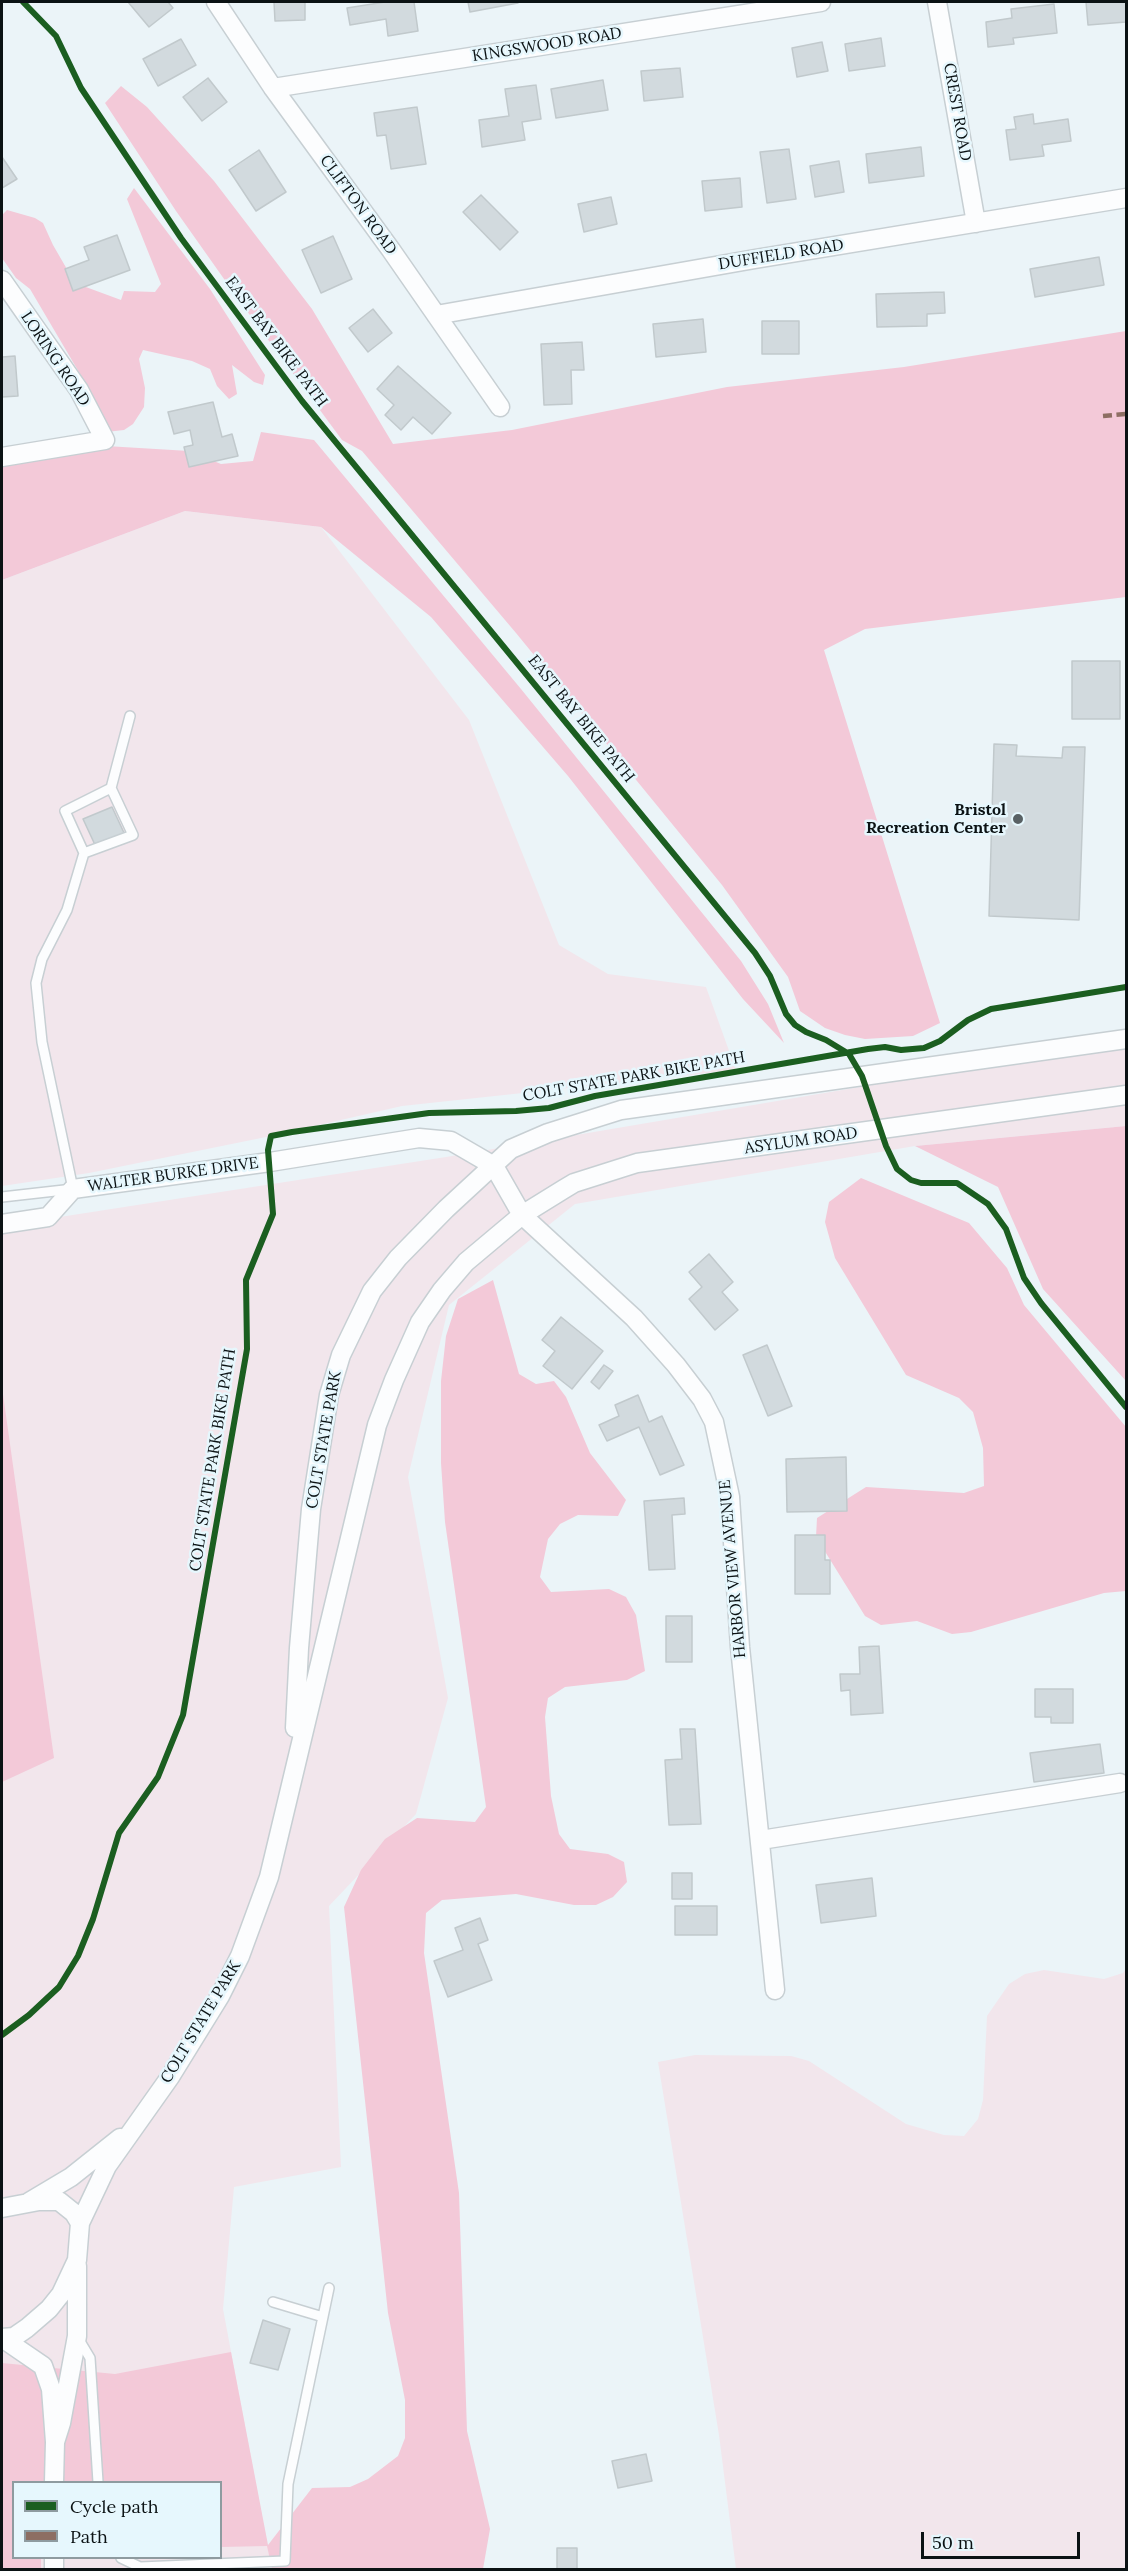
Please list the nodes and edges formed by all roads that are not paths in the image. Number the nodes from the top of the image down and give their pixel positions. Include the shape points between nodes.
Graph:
1 (216, 2) edge
2 (821, 2) edge
3 (937, 2) edge
4 (273, 88) junction
5 (1126, 198) edge
6 (976, 223) junction
7 (2, 280) edge
8 (436, 315) junction
9 (500, 407) dead end
10 (2, 457) edge
11 (130, 716) dead end
12 (111, 788) junction
13 (84, 853) junction
14 (1126, 1039) edge
15 (1126, 1095) edge
16 (494, 1166) junction
17 (73, 1189) junction
18 (2, 1197) edge
19 (522, 1215) junction
20 (2, 1224) edge
21 (1119, 1783) dead end
22 (285, 1804) junction
23 (761, 1840) junction
24 (776, 1990) dead end
25 (131, 2130) junction
26 (29, 2202) junction
27 (2, 2208) edge
28 (80, 2223) junction
29 (77, 2260) junction
30 (329, 2288) dead end
31 (273, 2302) dead end
32 (323, 2318) junction
33 (77, 2336) junction
34 (2, 2338) edge
35 (55, 2442) junction
36 (54, 2481) edge
37 (98, 2481) edge
38 (123, 2559) edge
39 (286, 2565) edge

1 - 4 street, CLIFTON ROAD
2 - 4 street, KINGSWOOD ROAD
3 - 6 street, CREST ROAD
4 - 8 street, CLIFTON ROAD
5 - 6 street, DUFFIELD ROAD
6 - 8 street, DUFFIELD ROAD
7 - 10 street, LORING ROAD via 79,390 105,440
8 - 9 street, CLIFTON ROAD
11 - 12 lane
12 - 13 lane via 65,811
12 - 13 lane via 133,835
13 - 17 lane via 67,910 42,959 36,983 41,1032
14 - 16 street, COLT STATE PARK via 621,1110 511,1149
15 - 19 street, ASYLUM ROAD via 637,1163 574,1183
16 - 17 street, WALTER BURKE DRIVE via 451,1141 420,1138
16 - 19 street, HARBOR VIEW AVENUE
16 - 22 street, COLT STATE PARK via 398,1258 372,1291 341,1355 329,1395 311,1509 293,1751
17 - 18 lane
17 - 20 street, WALTER BURKE DRIVE via 48,1217
19 - 22 street, COLT STATE PARK via 473,1256 442,1290 420,1322 394,1380 363,1478
19 - 23 street, HARBOR VIEW AVENUE via 634,1318 676,1365 714,1422 730,1497 740,1647
21 - 23 street
22 - 25 street, COLT STATE PARK via 269,1877 240,1956 170,2077
23 - 24 street, HARBOR VIEW AVENUE
25 - 26 street, COLT STATE PARK via 71,2177
25 - 28 street, COLT STATE PARK via 107,2166
26 - 27 street, COLT STATE PARK
26 - 28 street, COLT STATE PARK via 59,2202
28 - 29 street, COLT STATE PARK
29 - 33 street, COLT STATE PARK
29 - 34 street, COLT STATE PARK via 49,2309 14,2337
30 - 32 lane
31 - 32 lane
32 - 39 lane via 288,2484
33 - 35 street, COLT STATE PARK
33 - 37 lane via 90,2358
34 - 35 street, COLT STATE PARK via 43,2366 51,2389
35 - 36 street, COLT STATE PARK
38 - 39 lane via 140,2567

